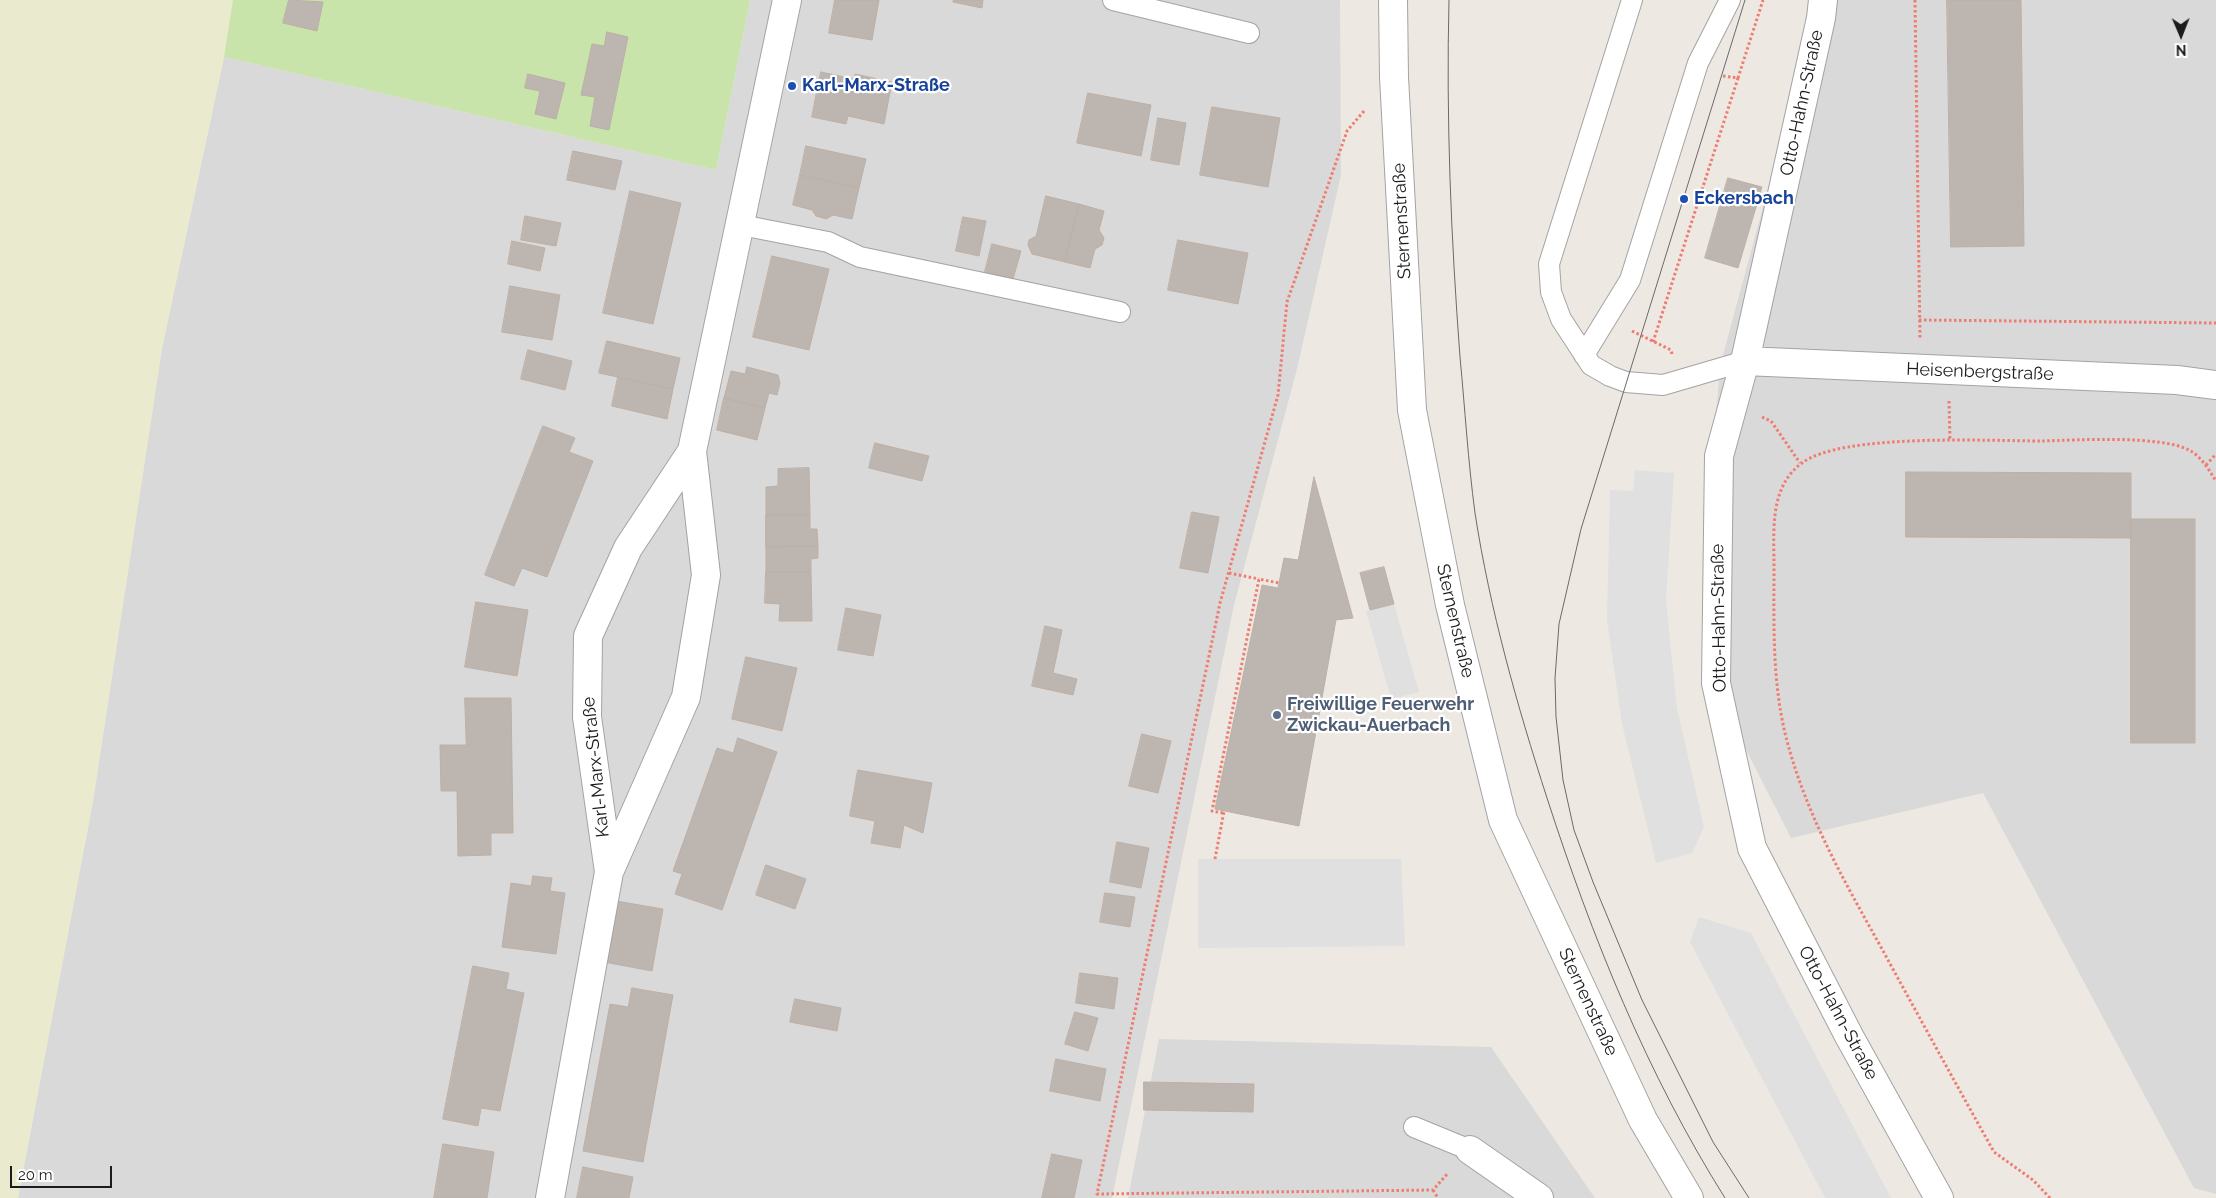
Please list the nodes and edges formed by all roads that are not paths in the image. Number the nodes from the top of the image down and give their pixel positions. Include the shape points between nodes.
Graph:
1 (787, 0) edge
2 (1113, 0) edge
3 (1393, 0) edge
4 (1632, 0) edge
5 (1730, 0) edge
6 (1822, 0) edge
7 (1249, 33) dead end
8 (741, 225) junction
9 (1120, 312) dead end
10 (1584, 355) junction
11 (1745, 362) junction
12 (2216, 385) edge
13 (692, 451) junction
14 (608, 872) junction
15 (1414, 1127) dead end
16 (1470, 1150) joint
17 (550, 1198) edge
18 (1539, 1198) edge
19 (1689, 1198) edge
20 (1939, 1198) edge

1 - 8 street, Karl-Marx-Straße
2 - 7 lane
3 - 19 street, Sternenstraße via 1394,77 1412,410 1450,605 1503,820 1643,1120
4 - 10 lane via 1549,264 1554,301 1561,319
5 - 10 lane via 1698,63 1630,280
6 - 11 street, Otto-Hahn-Straße via 1819,27
8 - 9 lane via 828,242 860,257
8 - 13 street, Karl-Marx-Straße
10 - 11 lane via 1591,365 1626,382 1663,385
11 - 12 street, Heisenbergstraße via 2177,380
11 - 20 street, Otto-Hahn-Straße via 1719,456 1716,683 1752,848 1849,1036
13 - 14 street, Karl-Marx-Straße via 706,575 686,697
13 - 14 street, Karl-Marx-Straße via 628,548 588,636 587,717
14 - 17 street, Karl-Marx-Straße
15 - 16 lane
16 - 18 street

